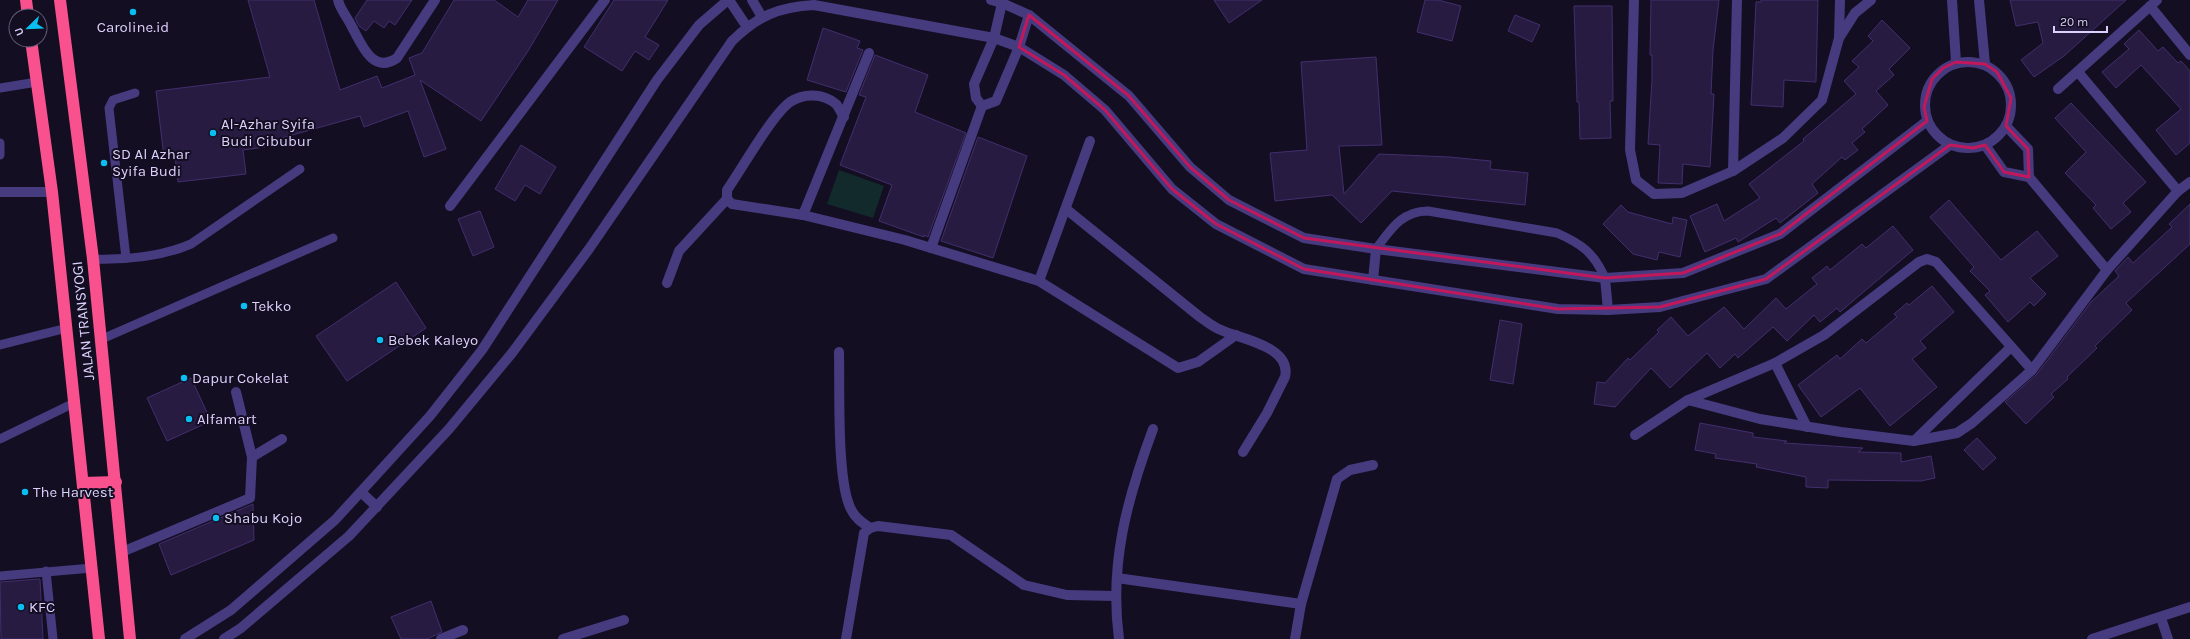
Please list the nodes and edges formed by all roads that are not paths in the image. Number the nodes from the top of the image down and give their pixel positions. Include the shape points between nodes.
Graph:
1 (60, 0) edge
2 (338, 0) edge
3 (435, 0) edge
4 (605, 0) edge
5 (728, 0) edge
6 (752, 0) edge
7 (991, 0) edge
8 (1634, 0) edge
9 (1737, 0) edge
10 (1840, 0) edge
11 (1871, 0) edge
12 (1952, 0) edge
13 (1979, 0) edge
14 (1002, 3) junction
15 (2153, 3) edge
16 (1030, 15) junction
17 (762, 17) junction
18 (747, 27) junction
19 (994, 38) junction
20 (1839, 38) junction
21 (1019, 47) junction
22 (32, 48) edge
23 (869, 53) dead end
24 (2190, 55) edge
25 (1956, 62) junction
26 (1985, 64) junction
27 (2078, 72) junction
28 (37, 82) junction
29 (0, 88) edge
30 (2058, 88) dead end
31 (135, 93) dead end
32 (982, 106) junction
33 (844, 117) junction
34 (1927, 121) junction
35 (2006, 126) junction
36 (1090, 141) dead end
37 (0, 144) edge
38 (1950, 145) junction
39 (1985, 145) junction
40 (0, 155) edge
41 (300, 169) dead end
42 (1733, 171) junction
43 (2029, 177) junction
44 (2190, 182) edge
45 (2178, 191) junction
46 (0, 192) edge
47 (52, 192) junction
48 (727, 199) junction
49 (450, 206) dead end
50 (1066, 209) junction
51 (803, 214) junction
52 (333, 238) dead end
53 (931, 248) junction
54 (1376, 249) junction
55 (126, 258) junction
56 (93, 259) junction
57 (2107, 270) junction
58 (1605, 278) junction
59 (1373, 280) junction
60 (1039, 281) junction
61 (667, 283) dead end
62 (1608, 310) junction
63 (67, 328) junction
64 (1236, 335) junction
65 (102, 339) junction
66 (0, 344) edge
67 (2011, 347) junction
68 (839, 352) dead end
69 (1775, 363) junction
70 (2032, 370) junction
71 (236, 392) dead end
72 (1688, 400) junction
73 (74, 403) junction
74 (1807, 427) junction
75 (1153, 429) dead end
76 (1635, 436) dead end
77 (0, 439) edge
78 (282, 439) dead end
79 (1914, 440) junction
80 (1243, 452) dead end
81 (252, 456) junction
82 (1372, 465) dead end
83 (116, 482) junction
84 (83, 483) junction
85 (362, 493) junction
86 (377, 507) junction
87 (870, 528) junction
88 (122, 552) junction
89 (92, 568) junction
90 (46, 571) junction
91 (0, 576) edge
92 (1117, 578) junction
93 (1115, 596) junction
94 (1301, 604) junction
95 (2190, 607) edge
96 (2161, 618) junction
97 (624, 620) dead end
98 (463, 630) dead end
99 (53, 639) edge
100 (99, 639) edge
101 (130, 639) edge
102 (185, 639) edge
103 (224, 639) edge
104 (441, 639) edge
105 (563, 639) edge
106 (846, 639) edge
107 (1119, 639) edge
108 (1295, 639) edge
109 (2092, 639) edge
110 (2168, 639) edge

1 - 56 highway, JALAN TRANSYOGI
2 - 3 street via 366,53 382,63 388,63 396,58
4 - 49 street
5 - 18 street
5 - 85 street via 699,25 657,80 482,350 430,416
6 - 17 street
7 - 14 street
8 - 42 street via 1630,150 1636,180 1654,194 1682,193
9 - 42 street
10 - 20 street
11 - 20 street via 1855,13
12 - 25 street
13 - 26 street
14 - 16 street
14 - 19 street
15 - 24 street
15 - 27 street
16 - 21 street
16 - 54 street via 1129,96 1190,167 1229,200 1304,238
17 - 18 street
17 - 19 street via 791,7 814,5
18 - 86 street via 719,59 589,249 512,353 449,429
19 - 21 street
19 - 32 street via 974,84 976,98
20 - 42 street via 1822,100 1783,138
21 - 32 street via 996,101
21 - 59 street via 1064,75 1105,110 1172,189 1216,224 1304,269
22 - 28 highway, JALAN TRANSYOGI
23 - 33 street
25 - 26 street
25 - 34 street via 1943,68 1932,79 1926,92 1924,107
26 - 35 street via 1997,72 2009,91 2011,112
27 - 30 street
27 - 45 street
28 - 29 lane
28 - 47 highway, JALAN TRANSYOGI
31 - 55 lane via 113,100 109,108
32 - 53 street
33 - 48 street via 837,104 824,96 804,96 790,103 773,123 727,190
33 - 51 street
34 - 38 street via 1937,135
34 - 58 street via 1780,234 1683,273
35 - 39 street via 1997,137
35 - 43 street via 2028,149
36 - 50 street
37 - 40 lane
38 - 39 street via 1974,148
38 - 62 street via 1766,279 1660,307
39 - 43 street via 2004,172
41 - 55 lane via 191,244 157,255
43 - 57 street
44 - 45 street
45 - 57 street
46 - 47 street
47 - 63 highway, JALAN TRANSYOGI
48 - 51 street via 732,204
48 - 61 street via 680,251
50 - 60 street
50 - 64 street via 1200,317 1220,330
51 - 53 street
52 - 65 lane
53 - 60 street
54 - 58 street
54 - 58 lane via 1402,218 1419,211 1428,211 1557,233 1574,240 1598,261
54 - 59 street
55 - 56 lane
56 - 65 highway, JALAN TRANSYOGI
57 - 70 street
58 - 62 street
59 - 62 street via 1558,309
60 - 64 street via 1178,368 1198,362
63 - 66 lane
63 - 73 highway, JALAN TRANSYOGI
64 - 80 street via 1274,350 1282,359 1286,373 1267,413
65 - 83 highway, JALAN TRANSYOGI
67 - 69 street via 1936,262 1927,259 1919,262 1824,335
67 - 70 street
67 - 79 street
68 - 87 street via 844,487 851,511
69 - 72 street
69 - 74 street
70 - 79 street via 1957,433
71 - 81 street
72 - 74 street via 1760,419
72 - 76 street
73 - 77 lane
73 - 84 highway, JALAN TRANSYOGI
74 - 79 street
75 - 92 street via 1134,481 1119,544
78 - 81 street
81 - 88 street via 251,494 246,500
82 - 94 street via 1350,470 1337,479
83 - 84 highway
83 - 88 highway, JALAN TRANSYOGI
84 - 89 highway, JALAN TRANSYOGI
85 - 86 street
85 - 102 street via 335,520 231,610
86 - 103 street via 349,536 241,628
87 - 93 street via 878,526 951,535 1024,585 1067,595
87 - 106 street via 864,533
88 - 101 highway, JALAN TRANSYOGI
89 - 90 lane
89 - 100 highway, JALAN TRANSYOGI
90 - 91 lane
90 - 99 lane
92 - 93 street
92 - 94 street
93 - 107 street
94 - 108 street
95 - 96 street
96 - 109 street
96 - 110 street
97 - 105 street
98 - 104 street

